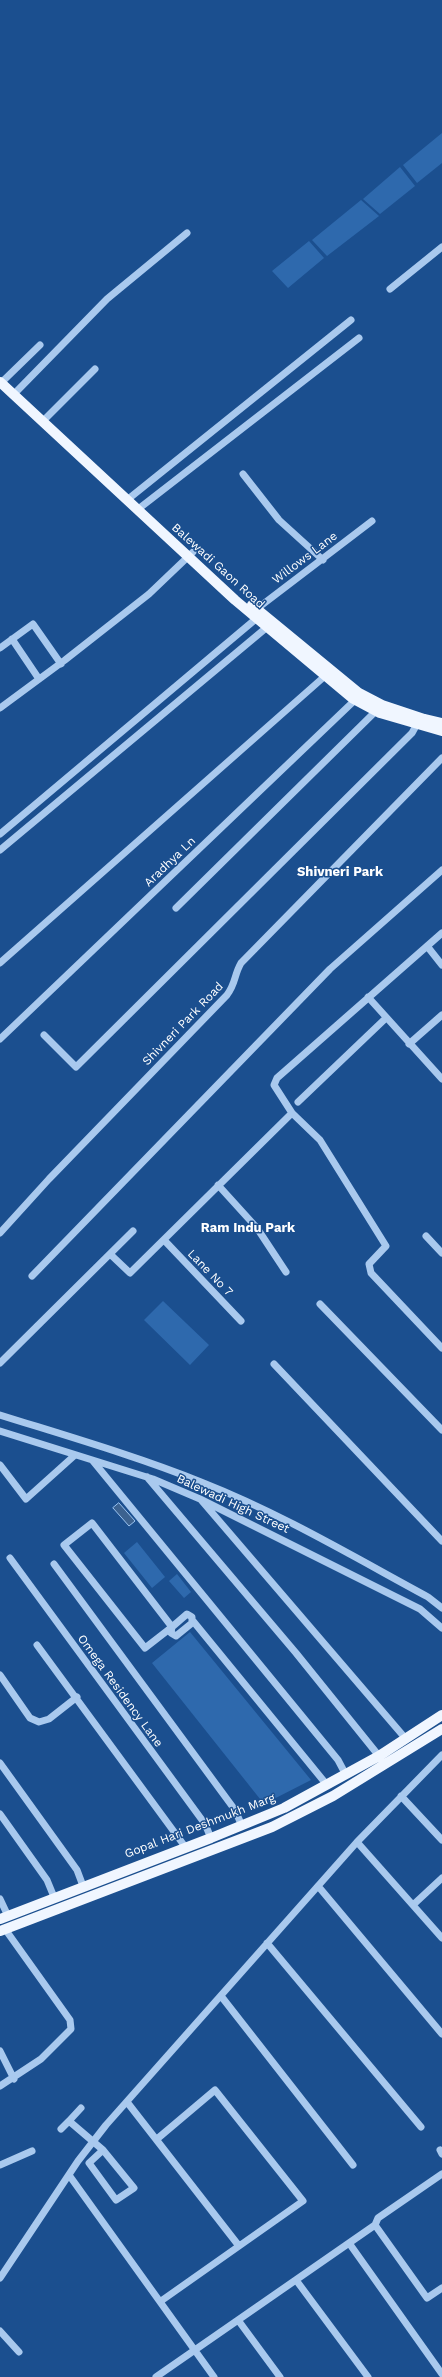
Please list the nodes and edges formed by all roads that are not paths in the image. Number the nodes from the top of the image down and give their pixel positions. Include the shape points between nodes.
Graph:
1 (187, 233) dead end
2 (442, 247) edge
3 (390, 289) dead end
4 (351, 320) dead end
5 (359, 338) dead end
6 (40, 345) dead end
7 (95, 369) dead end
8 (1, 379) edge
9 (17, 391) junction
10 (46, 418) junction
11 (243, 474) dead end
12 (130, 499) junction
13 (140, 508) junction
14 (372, 521) dead end
15 (191, 554) junction
16 (323, 560) junction
17 (255, 613) junction
18 (266, 628) junction
19 (245, 630) junction
20 (12, 639) junction
21 (253, 640) junction
22 (0, 648) edge
23 (61, 664) junction
24 (325, 676) junction
25 (40, 679) junction
26 (355, 700) junction
27 (0, 708) edge
28 (379, 708) junction
29 (442, 723) edge
30 (417, 724) junction
31 (442, 731) edge
32 (442, 758) edge
33 (0, 834) edge
34 (0, 850) edge
35 (442, 870) edge
36 (176, 908) dead end
37 (442, 933) edge
38 (427, 946) junction
39 (0, 963) edge
40 (442, 965) edge
41 (368, 997) junction
42 (442, 1015) edge
43 (386, 1018) junction
44 (44, 1035) dead end
45 (0, 1039) edge
46 (409, 1044) junction
47 (442, 1079) edge
48 (298, 1102) dead end
49 (292, 1113) junction
50 (218, 1185) junction
51 (133, 1231) dead end
52 (0, 1233) edge
53 (426, 1236) dead end
54 (164, 1240) junction
55 (442, 1253) edge
56 (110, 1254) junction
57 (286, 1272) dead end
58 (32, 1276) dead end
59 (320, 1304) dead end
60 (240, 1321) dead end
61 (442, 1348) edge
62 (0, 1363) edge
63 (274, 1364) dead end
64 (0, 1415) edge
65 (442, 1430) edge
66 (2, 1434) edge
67 (75, 1456) junction
68 (93, 1461) junction
69 (0, 1465) edge
70 (147, 1477) junction
71 (200, 1499) junction
72 (442, 1541) edge
73 (10, 1558) dead end
74 (54, 1564) dead end
75 (442, 1608) edge
76 (193, 1621) junction
77 (172, 1627) junction
78 (442, 1628) edge
79 (37, 1645) dead end
80 (0, 1675) edge
81 (77, 1697) junction
82 (442, 1715) edge
83 (442, 1729) edge
84 (406, 1739) junction
85 (442, 1755) edge
86 (379, 1756) junction
87 (0, 1763) edge
88 (346, 1775) junction
89 (327, 1785) junction
90 (402, 1796) junction
91 (0, 1814) edge
92 (242, 1826) junction
93 (211, 1838) junction
94 (442, 1840) edge
95 (357, 1842) junction
96 (186, 1848) junction
97 (442, 1878) edge
98 (83, 1886) junction
99 (318, 1886) junction
100 (54, 1898) junction
101 (0, 1900) edge
102 (413, 1905) junction
103 (4, 1917) edge
104 (3, 1930) edge
105 (441, 1934) edge
106 (267, 1943) junction
107 (221, 1996) junction
108 (442, 2034) edge
109 (0, 2051) edge
110 (14, 2078) junction
111 (0, 2086) edge
112 (127, 2102) junction
113 (81, 2108) dead end
114 (70, 2121) junction
115 (421, 2127) dead end
116 (61, 2129) dead end
117 (157, 2139) junction
118 (93, 2142) junction
119 (103, 2150) junction
120 (32, 2151) dead end
121 (353, 2164) dead end
122 (0, 2165) edge
123 (442, 2174) edge
124 (69, 2175) junction
125 (375, 2225) junction
126 (349, 2243) junction
127 (239, 2246) junction
128 (0, 2278) edge
129 (296, 2280) junction
130 (442, 2288) edge
131 (161, 2301) junction
132 (238, 2320) junction
133 (0, 2331) edge
134 (196, 2351) junction
135 (19, 2352) dead end
136 (442, 2374) edge
137 (156, 2377) edge
138 (214, 2377) edge
139 (280, 2377) edge
140 (368, 2377) edge

1 - 9 street via 103,302
2 - 3 street
4 - 12 street
5 - 13 street
6 - 8 street
7 - 10 street
8 - 9 main road, Balewadi Gaon Road
8 - 12 main road, Balewadi Gaon Road
9 - 10 main road, Balewadi Gaon Road
10 - 12 main road, Balewadi Gaon Road
11 - 16 street via 280,520
12 - 13 main road, Balewadi Gaon Road
13 - 15 main road, Balewadi Gaon Road
14 - 16 street, Willows Lane
15 - 17 main road, Balewadi Gaon Road
15 - 23 street via 149,594
16 - 17 street, Willows Lane
17 - 18 main road, Balewadi Gaon Road
17 - 19 street, Willows Lane
17 - 28 main road, Balewadi Gaon Road
18 - 21 street
18 - 24 main road, Balewadi Gaon Road
19 - 21 street
19 - 33 street, Willows Lane
20 - 22 street
20 - 23 street via 33,624
20 - 25 street
21 - 34 street
23 - 25 street
24 - 26 main road, Balewadi Gaon Road
24 - 39 street
25 - 27 street
26 - 28 main road, Balewadi Gaon Road
26 - 45 street, Aradhya Ln
28 - 29 main road, Balewadi Gaon Road
28 - 30 main road, Balewadi Gaon Road
28 - 36 street
30 - 31 main road, Balewadi Gaon Road
30 - 44 street via 401,744 76,1068
32 - 52 street, Shivneri Park Road via 241,963 236,971 235,984 227,994
35 - 58 street via 330,970
37 - 38 street
38 - 40 street
38 - 41 street
41 - 43 street
41 - 49 street via 277,1078 274,1086 276,1091
42 - 46 street
43 - 46 street
43 - 48 street
46 - 47 street
49 - 50 street
49 - 61 street via 320,1140 386,1246 369,1264 371,1273
50 - 54 street
50 - 57 street via 257,1228
51 - 56 street
53 - 55 street
54 - 56 street via 130,1272
54 - 60 street, Lane No 7
56 - 62 street
59 - 65 street
63 - 72 street
64 - 75 street, Balewadi High Street via 202,1482 302,1529 428,1597
66 - 67 street, Balewadi High Street
67 - 68 street, Balewadi High Street
67 - 69 street via 26,1499
68 - 70 street, Balewadi High Street
68 - 88 street via 333,1754
70 - 71 street, Balewadi High Street
70 - 86 street via 296,1653
71 - 78 street, Balewadi High Street via 420,1609
71 - 84 street
73 - 93 street, Omega Residency Lane via 205,1824
74 - 92 street via 235,1810
76 - 77 street via 187,1614
76 - 77 street via 176,1636 171,1633
76 - 89 street
77 - 77 street via 92,1523 64,1546 145,1648
79 - 81 street
80 - 81 street via 30,1718 39,1722 49,1719
81 - 96 street
82 - 84 main road, Gopal Hari Deshmukh Marg
83 - 104 main road via 333,1796 272,1827
84 - 86 main road, Gopal Hari Deshmukh Marg
85 - 90 street
86 - 88 main road, Gopal Hari Deshmukh Marg
87 - 98 street via 76,1870
88 - 89 main road, Gopal Hari Deshmukh Marg
89 - 92 main road, Gopal Hari Deshmukh Marg via 284,1808
90 - 94 street
90 - 95 street
91 - 100 street via 47,1880
92 - 93 main road, Gopal Hari Deshmukh Marg
93 - 96 main road, Gopal Hari Deshmukh Marg
95 - 99 street
95 - 102 street
96 - 98 main road, Gopal Hari Deshmukh Marg
97 - 102 street
98 - 100 main road, Gopal Hari Deshmukh Marg
99 - 106 street
99 - 108 street
100 - 103 main road, Gopal Hari Deshmukh Marg
101 - 103 street
102 - 105 street
104 - 110 street via 70,2020 71,2030 40,2059
106 - 107 street
106 - 115 street
107 - 112 street
107 - 121 street
109 - 110 street
110 - 111 street
112 - 117 street
112 - 118 street
113 - 114 street
114 - 116 street
114 - 118 street
117 - 127 street
117 - 127 street via 215,2090 303,2201
118 - 119 street
118 - 124 street
119 - 119 street via 134,2188 116,2200 89,2163
120 - 122 street
123 - 125 street via 378,2218
124 - 128 street
124 - 131 street
125 - 126 street
125 - 130 street via 427,2298
126 - 129 street
126 - 136 street
127 - 131 street
129 - 132 street
129 - 140 street
131 - 134 street
132 - 134 street
132 - 139 street
133 - 135 street
134 - 137 street
134 - 138 street

